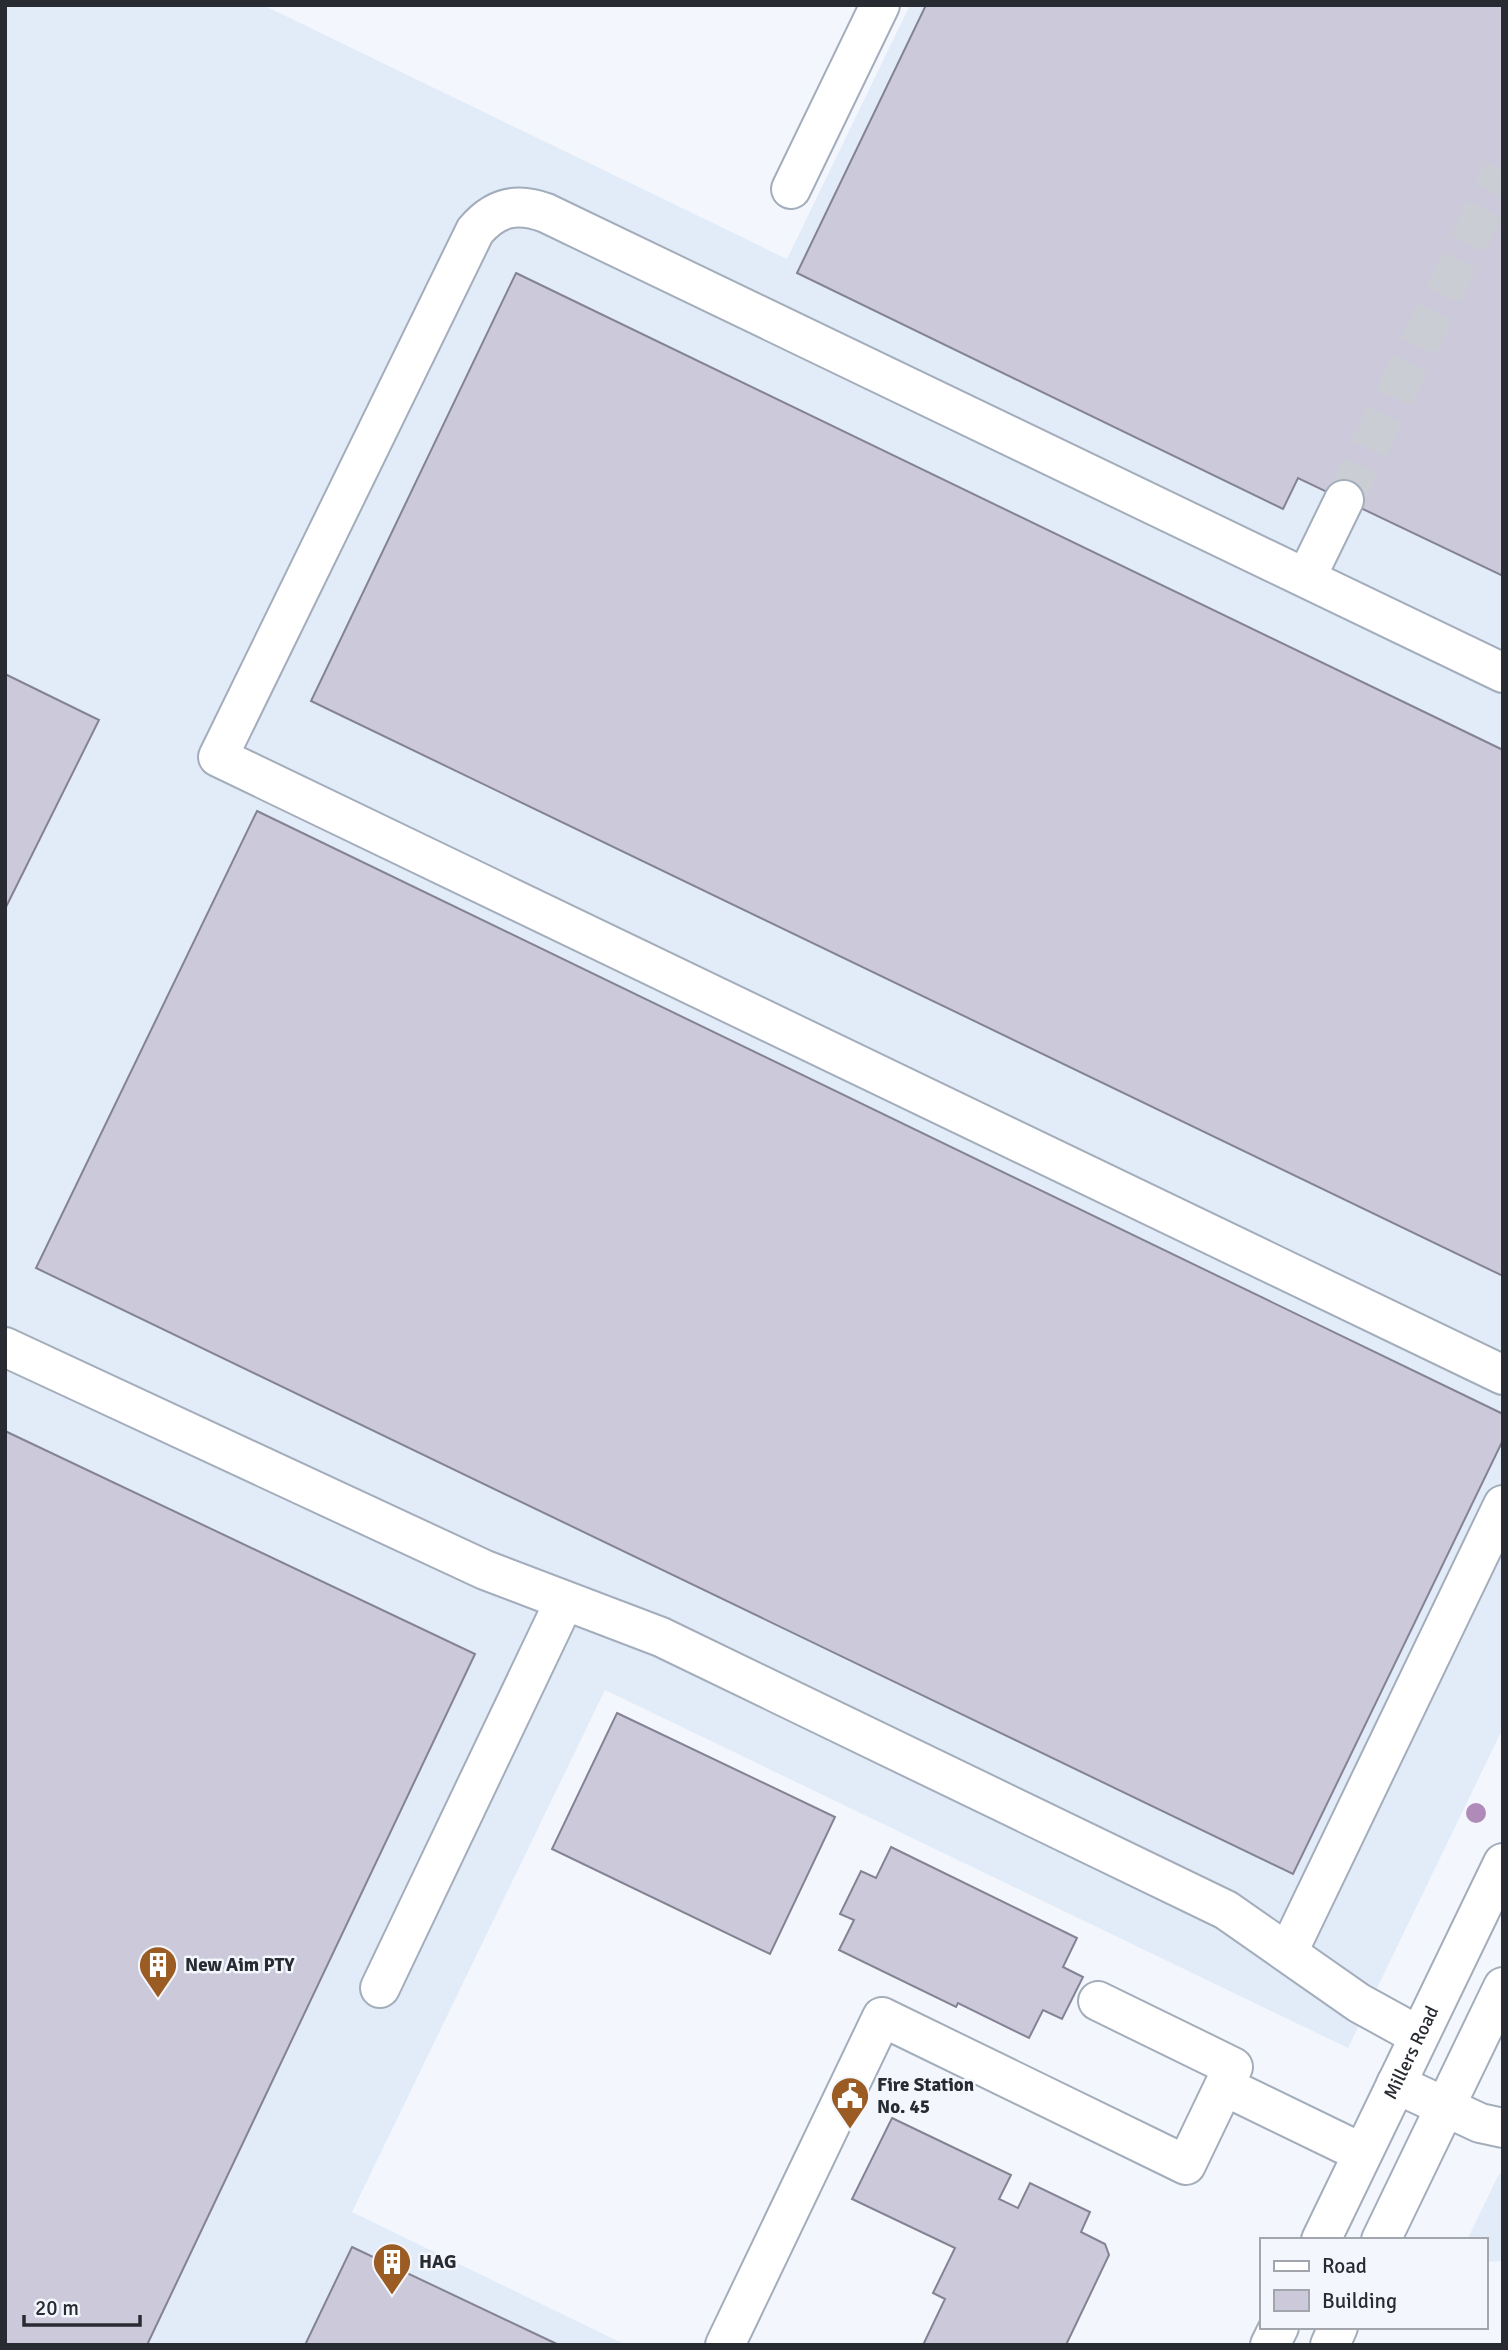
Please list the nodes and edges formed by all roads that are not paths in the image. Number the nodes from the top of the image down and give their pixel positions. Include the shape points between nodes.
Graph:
1 (880, 5) edge
2 (791, 189) dead end
3 (1344, 500) tunnel mouth
4 (1306, 578) junction
5 (1503, 673) edge
6 (5, 1347) edge
7 (1503, 1375) edge
8 (1503, 1506) edge
9 (564, 1602) junction
10 (1503, 1863) edge
11 (1288, 1952) junction
12 (1503, 1987) edge
13 (380, 1988) dead end
14 (1098, 2001) dead end
15 (1419, 2036) junction
16 (1396, 2084) junction
17 (1224, 2085) junction
18 (1445, 2107) junction
19 (1503, 2128) edge
20 (1362, 2153) junction
21 (1322, 2238) edge
22 (1382, 2238) edge
23 (1278, 2329) edge
24 (1337, 2329) edge
25 (725, 2345) edge
26 (1270, 2345) edge
27 (1330, 2345) edge

1 - 2 main road
3 - 4 main road
4 - 5 main road
4 - 7 main road via 546,213 519,205 487,216 475,231 218,757
6 - 9 main road via 485,1570
8 - 11 main road
9 - 11 main road via 661,1637 1226,1910
9 - 13 main road
10 - 15 main road, Millers Road
11 - 15 main road via 1359,2003
12 - 18 main road
14 - 17 main road via 1233,2067
15 - 16 main road, Millers Road
16 - 18 main road
16 - 20 main road, Millers Road
17 - 20 main road
17 - 25 main road via 1186,2165 882,2017
18 - 19 main road
18 - 22 main road
20 - 21 main road, Millers Road
23 - 26 main road
24 - 27 main road

